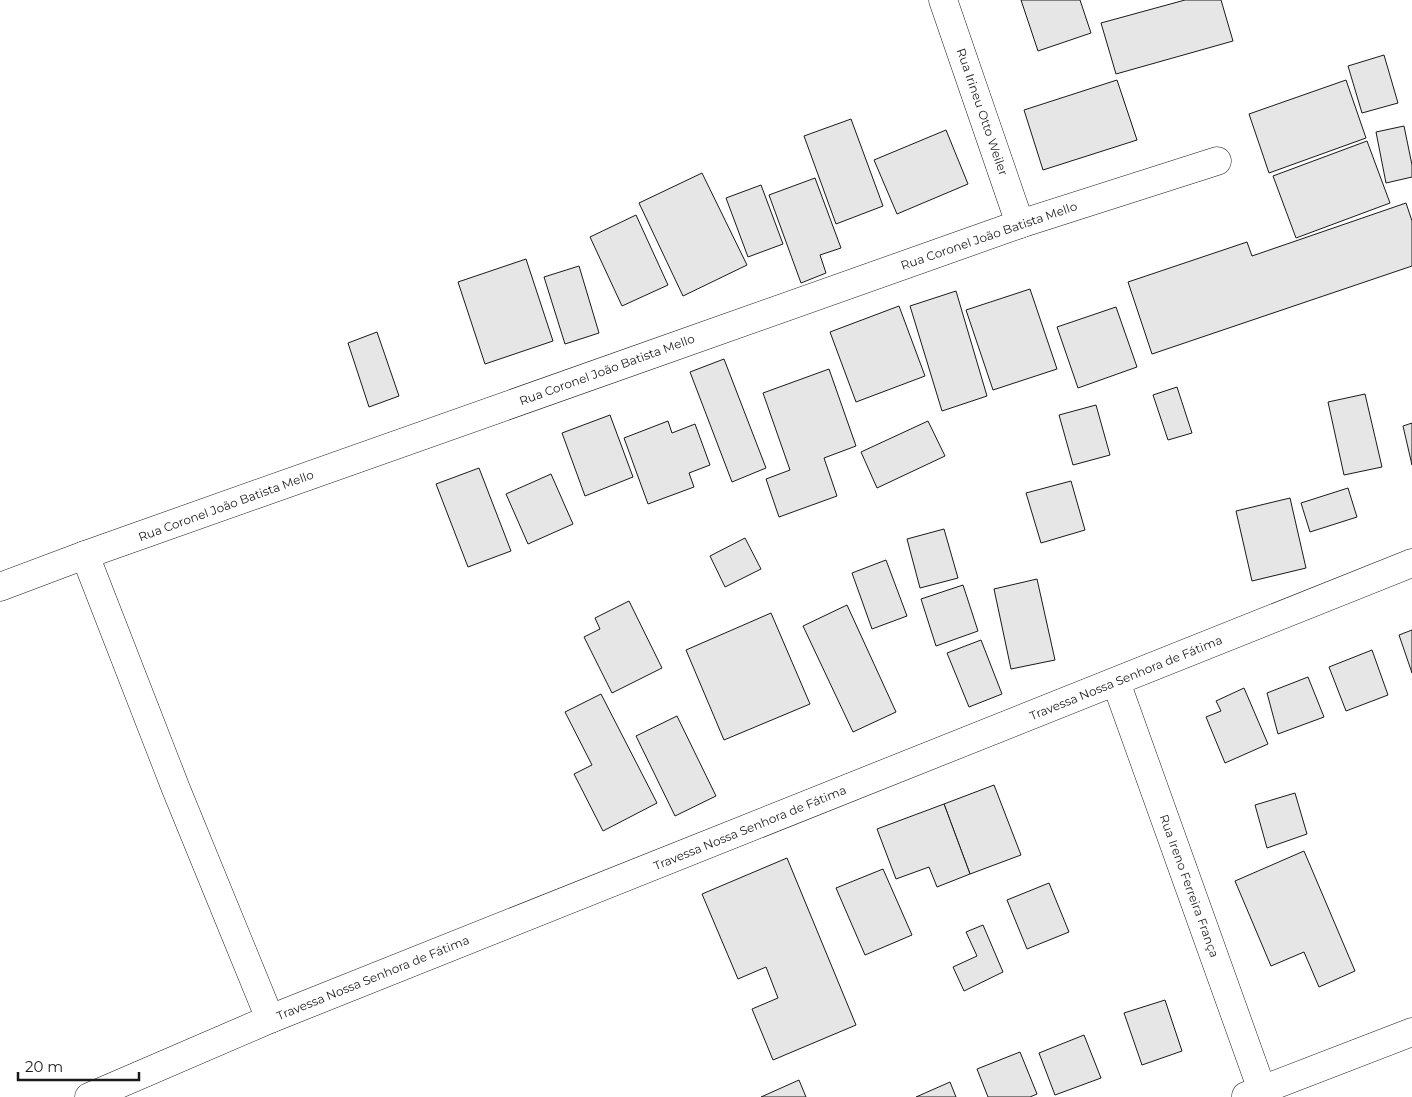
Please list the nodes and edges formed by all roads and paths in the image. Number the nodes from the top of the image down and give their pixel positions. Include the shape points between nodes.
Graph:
1 (943, 0) edge
2 (1217, 161) dead end
3 (1020, 224) junction
4 (85, 556) junction
5 (1412, 563) edge
6 (0, 587) edge
7 (1116, 682) junction
8 (270, 1019) junction
9 (1412, 1032) edge
10 (1253, 1094) edge
11 (89, 1097) edge

1 - 3 street, Rua Irineu Otto Weiler
2 - 3 street, Rua Coronel João Batista Mello
3 - 4 street, Rua Coronel João Batista Mello
4 - 6 street, Rua Coronel João Batista Mello
4 - 8 street
5 - 7 street, Travessa Nossa Senhora de Fátima
7 - 8 street, Travessa Nossa Senhora de Fátima
7 - 10 street, Rua Ireno Ferreira França
8 - 11 street, Travessa Nossa Senhora de Fátima
9 - 10 street

